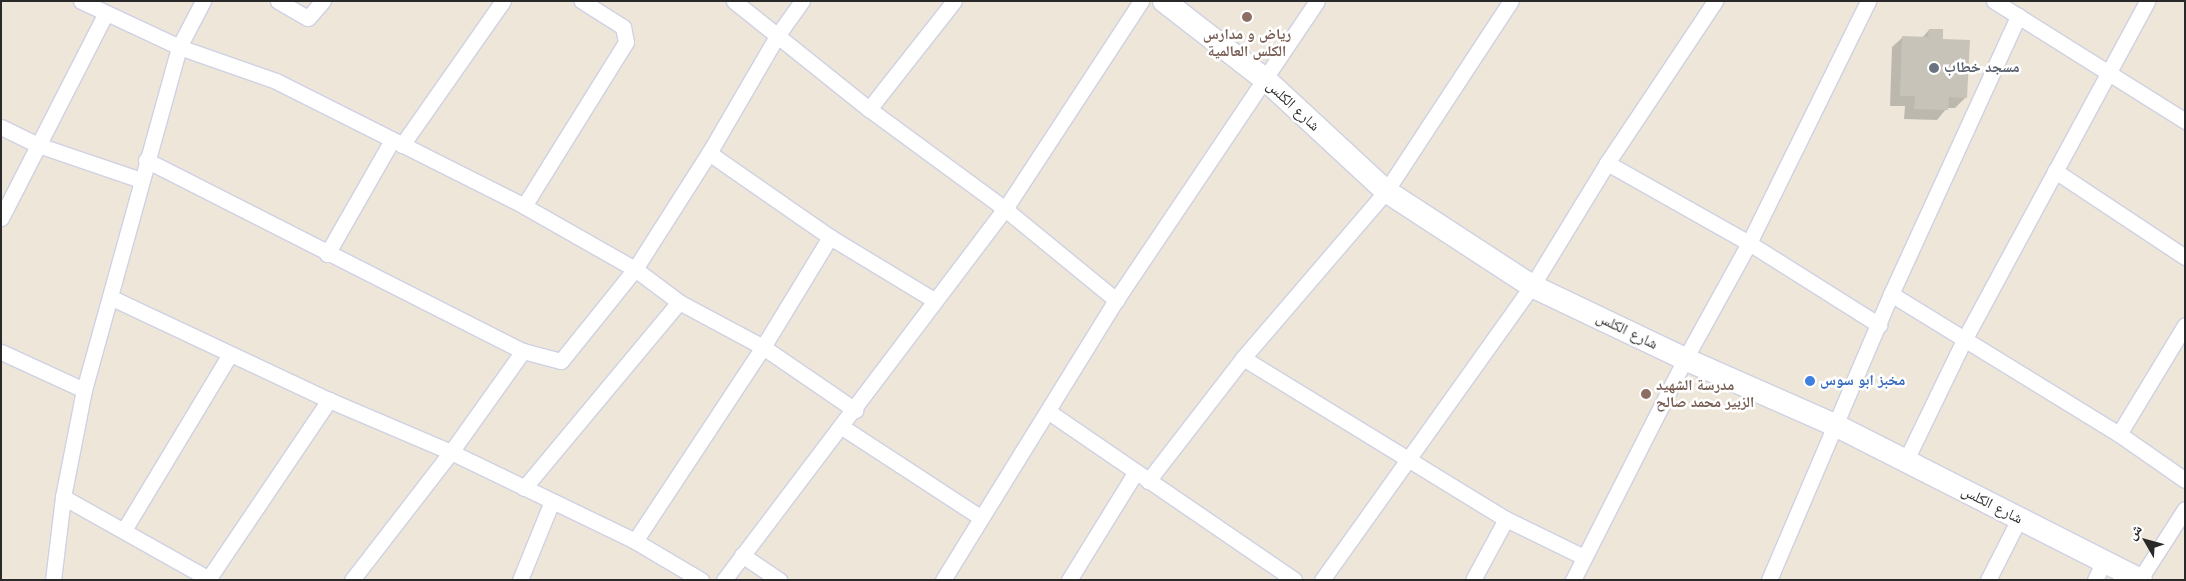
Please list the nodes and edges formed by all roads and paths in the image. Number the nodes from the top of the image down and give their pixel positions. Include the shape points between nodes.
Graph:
1 (81, 1) edge
2 (203, 1) edge
3 (278, 1) edge
4 (323, 1) edge
5 (503, 1) edge
6 (582, 1) edge
7 (734, 1) edge
8 (802, 1) edge
9 (954, 1) edge
10 (1140, 1) edge
11 (1164, 1) edge
12 (1317, 1) edge
13 (1511, 1) edge
14 (1715, 1) edge
15 (1868, 1) edge
16 (1994, 1) edge
17 (2147, 1) edge
18 (106, 13) junction
19 (2018, 16) junction
20 (777, 36) junction
21 (179, 47) junction
22 (2109, 71) junction
23 (1266, 80) junction
24 (869, 110) junction
25 (2185, 121) edge
26 (1, 127) edge
27 (397, 142) junction
28 (38, 145) junction
29 (709, 154) junction
30 (146, 160) junction
31 (1607, 163) junction
32 (2055, 171) junction
33 (141, 180) junction
34 (1386, 191) junction
35 (524, 206) junction
36 (1005, 208) junction
37 (1, 218) edge
38 (830, 237) junction
39 (1750, 243) junction
40 (327, 254) junction
41 (2185, 257) edge
42 (634, 269) junction
43 (1532, 286) junction
44 (1891, 294) junction
45 (112, 298) junction
46 (934, 300) junction
47 (1116, 300) junction
48 (679, 302) junction
49 (1879, 325) junction
50 (2185, 325) edge
51 (1964, 340) junction
52 (763, 347) junction
53 (523, 350) junction
54 (1, 352) edge
55 (230, 354) junction
56 (1243, 358) junction
57 (1686, 359) junction
58 (84, 390) junction
59 (329, 400) junction
60 (856, 410) junction
61 (1049, 412) junction
62 (1837, 426) junction
63 (842, 427) junction
64 (2119, 434) junction
65 (451, 452) junction
66 (1409, 458) junction
67 (1906, 460) junction
68 (1135, 473) junction
69 (2185, 480) edge
70 (1148, 482) junction
71 (524, 488) junction
72 (63, 497) junction
73 (552, 501) junction
74 (2185, 509) edge
75 (980, 517) junction
76 (1506, 519) junction
77 (2019, 519) junction
78 (124, 530) junction
79 (634, 541) junction
80 (742, 555) junction
81 (1584, 557) junction
82 (2100, 570) edge
83 (210, 579) edge
84 (2140, 579) edge
85 (53, 580) edge
86 (352, 580) edge
87 (520, 580) edge
88 (701, 580) edge
89 (724, 580) edge
90 (779, 580) edge
91 (943, 580) edge
92 (1069, 580) edge
93 (1294, 580) edge
94 (1322, 580) edge
95 (1473, 580) edge
96 (1573, 580) edge
97 (1769, 580) edge
98 (1988, 580) edge

1 - 18 street
2 - 21 street
3 - 4 street via 308,18
5 - 27 street
6 - 35 street via 623,27 626,42
7 - 20 street
8 - 20 street
9 - 24 street
10 - 36 street
11 - 23 street, شارع الكلس
12 - 23 street
13 - 34 street
14 - 31 street
15 - 39 street
16 - 19 street
17 - 22 street
18 - 21 street
18 - 28 street
19 - 22 street
19 - 44 street
20 - 24 street
20 - 29 street
21 - 27 street via 276,81
21 - 30 street
22 - 25 street
22 - 32 street
23 - 34 street, شارع الكلس
23 - 47 street
24 - 36 street
26 - 28 street
27 - 35 street
27 - 40 street
28 - 33 street
28 - 37 street
29 - 38 street
29 - 42 street
30 - 33 street
30 - 40 street
31 - 39 street
31 - 43 street
32 - 41 street
32 - 51 street
33 - 45 street
34 - 43 street, شارع الكلس
34 - 56 street
35 - 42 street
36 - 46 street
36 - 47 street
38 - 46 street
38 - 52 street
39 - 49 street
39 - 57 street
40 - 53 street
42 - 48 street
42 - 53 street via 561,361
43 - 57 street, شارع الكلس
43 - 66 street
44 - 49 street
44 - 51 street
45 - 55 street
45 - 58 street
46 - 60 street
47 - 61 street
48 - 52 street
48 - 71 street
49 - 62 street
50 - 64 street
51 - 64 street
51 - 67 street
52 - 60 street
52 - 79 street
53 - 65 street
54 - 58 street
55 - 59 street
55 - 78 street
56 - 66 street
56 - 70 street
57 - 62 street, شارع الكلس
57 - 81 street
58 - 72 street
59 - 65 street
59 - 83 street
60 - 63 street
61 - 68 street
61 - 75 street
62 - 67 street, شارع الكلس
62 - 97 street
63 - 75 street
63 - 80 street
64 - 69 street
65 - 71 street
65 - 86 street
66 - 76 street
66 - 94 street
67 - 77 street, شارع الكلس
68 - 70 street
68 - 92 street
70 - 93 street
71 - 73 street
72 - 78 street
72 - 85 street
73 - 79 street
73 - 87 street
74 - 84 street
75 - 91 street
76 - 81 street
76 - 95 street
77 - 82 street, شارع الكلس
77 - 98 street
78 - 83 street
79 - 88 street
80 - 89 street
80 - 90 street
81 - 96 street
82 - 84 street, شارع الكلس

